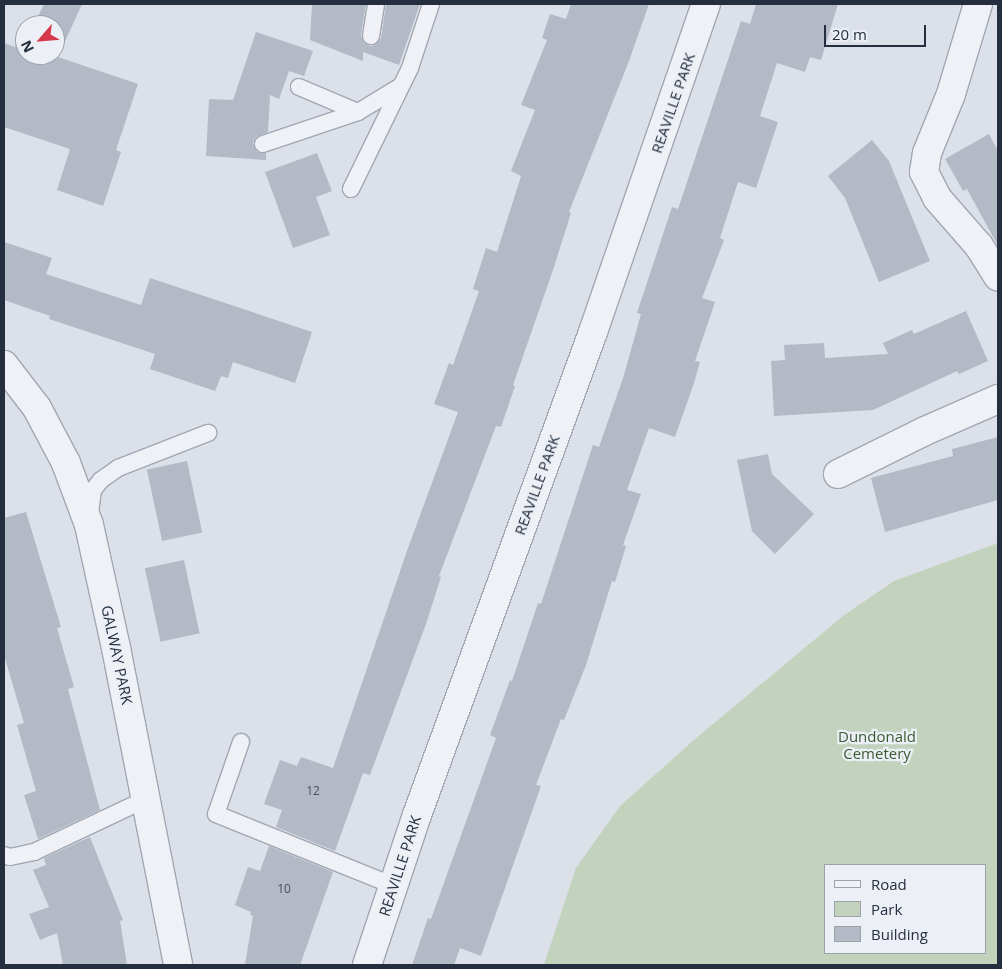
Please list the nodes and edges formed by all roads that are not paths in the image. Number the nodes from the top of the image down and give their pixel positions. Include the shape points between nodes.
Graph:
1 (376, 4) edge
2 (431, 4) edge
3 (706, 4) edge
4 (978, 4) edge
5 (371, 36) dead end
6 (401, 86) junction
7 (299, 87) dead end
8 (358, 112) junction
9 (263, 144) dead end
10 (351, 189) dead end
11 (998, 277) edge
12 (4, 365) edge
13 (998, 399) edge
14 (208, 433) dead end
15 (838, 474) dead end
16 (88, 524) junction
17 (241, 742) dead end
18 (146, 799) junction
19 (4, 855) edge
20 (394, 886) junction
21 (178, 965) edge
22 (368, 965) edge

1 - 5 lane
2 - 6 lane
3 - 20 street, REAVILLE PARK via 596,323
4 - 11 street via 951,94 927,152 924,172 937,198 979,246
6 - 8 lane
6 - 10 lane
7 - 8 lane
8 - 9 lane
12 - 16 street, GALWAY PARK via 37,408 66,463
13 - 15 street via 925,430
14 - 16 lane via 118,468 101,480 93,490
16 - 18 street, GALWAY PARK
17 - 20 lane via 216,814
18 - 19 lane via 34,852 10,857
18 - 21 street, GALWAY PARK
20 - 22 street, REAVILLE PARK

